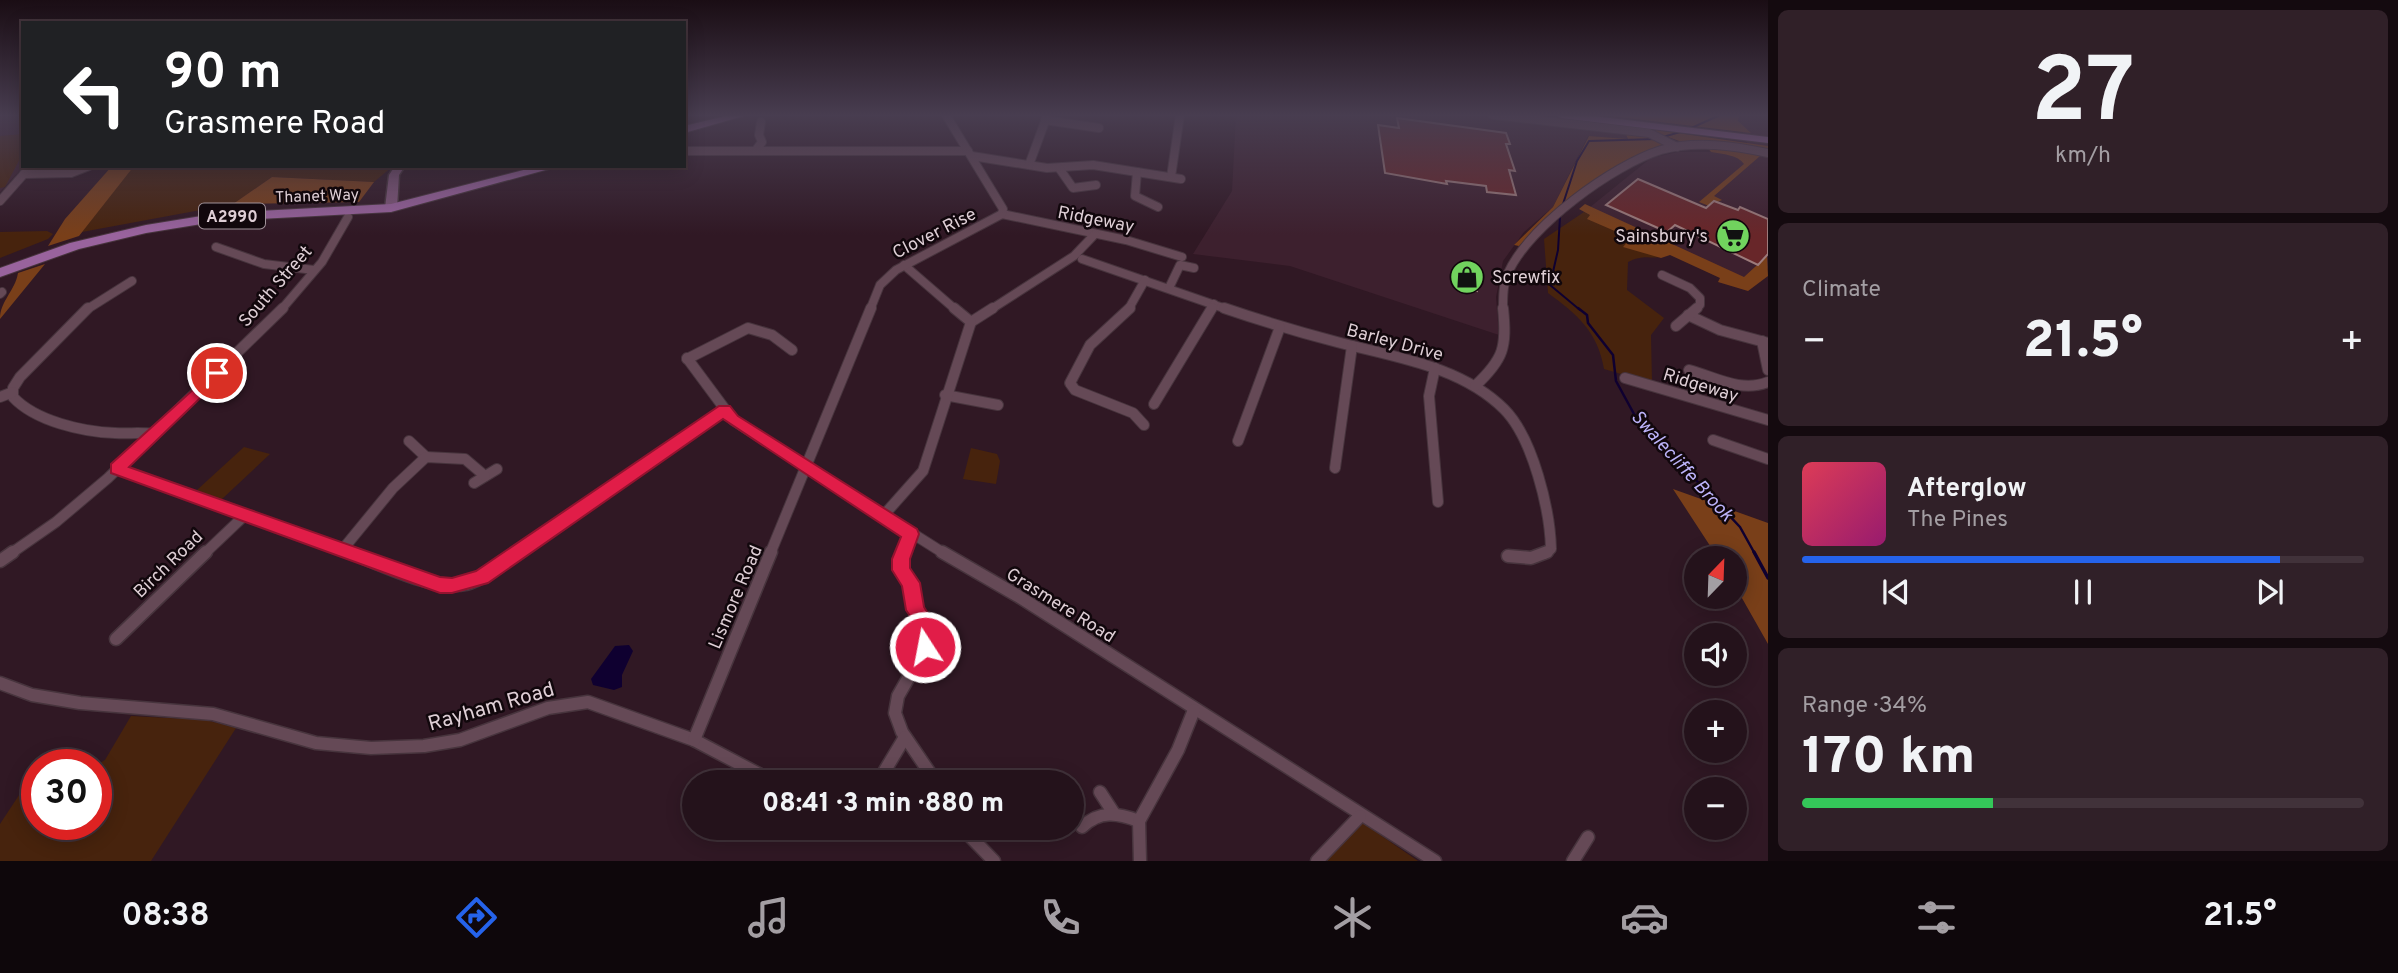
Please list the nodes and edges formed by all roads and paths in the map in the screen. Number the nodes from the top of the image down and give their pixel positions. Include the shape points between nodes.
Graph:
1 (971, 155) edge
2 (976, 155) edge
3 (1032, 155) edge
4 (1174, 155) edge
5 (1645, 155) edge
6 (1029, 165) junction
7 (29, 168) edge
8 (84, 168) edge
9 (399, 168) edge
10 (546, 168) edge
11 (1059, 168) junction
12 (1137, 172) junction
13 (24, 174) junction
14 (1171, 177) junction
15 (1181, 179) dead end
16 (1096, 185) dead end
17 (0, 201) edge
18 (1158, 207) dead end
19 (391, 208) junction
20 (1003, 214) junction
21 (335, 221) dead end
22 (1095, 234) junction
23 (1182, 257) dead end
24 (214, 258) dead end
25 (1082, 259) dead end
26 (904, 265) junction
27 (1194, 268) dead end
28 (314, 270) junction
29 (0, 273) edge
30 (1662, 275) dead end
31 (1145, 279) junction
32 (132, 281) dead end
33 (1168, 288) junction
34 (1708, 291) dead end
35 (1696, 292) junction
36 (1214, 304) junction
37 (1688, 315) junction
38 (971, 321) junction
39 (1676, 326) dead end
40 (1280, 327) junction
41 (1765, 342) edge
42 (1352, 346) junction
43 (792, 350) dead end
44 (1435, 368) junction
45 (1689, 370) dead end
46 (1768, 370) edge
47 (1625, 378) dead end
48 (1768, 382) edge
49 (1475, 386) junction
50 (13, 392) junction
51 (945, 395) junction
52 (0, 397) edge
53 (1154, 404) dead end
54 (998, 405) dead end
55 (724, 410) junction
56 (1768, 420) edge
57 (1144, 425) dead end
58 (153, 435) junction
59 (1713, 440) dead end
60 (409, 441) dead end
61 (1238, 441) dead end
62 (426, 457) junction
63 (1768, 459) edge
64 (808, 467) junction
65 (1335, 468) dead end
66 (117, 469) junction
67 (497, 469) dead end
68 (485, 476) junction
69 (474, 483) dead end
70 (1438, 502) dead end
71 (245, 515) junction
72 (883, 516) junction
73 (911, 534) junction
74 (344, 549) junction
75 (1508, 556) dead end
76 (0, 561) edge
77 (116, 639) dead end
78 (0, 683) edge
79 (1194, 710) junction
80 (905, 737) junction
81 (694, 740) junction
82 (751, 770) edge
83 (885, 770) edge
84 (930, 770) edge
85 (1100, 792) dead end
86 (1113, 812) junction
87 (1360, 816) junction
88 (1139, 821) junction
89 (1084, 825) edge
90 (1588, 837) dead end
91 (974, 840) edge
92 (994, 861) edge
93 (1140, 861) edge
94 (1317, 861) edge
95 (1435, 861) edge
96 (1573, 861) edge

1 - 20 street, Clover Rise
2 - 6 street
3 - 6 street
4 - 14 street
5 - 49 street via 1556,217 1522,247 1507,273 1503,303 1507,345 1492,373
6 - 11 street
7 - 13 street
8 - 13 street via 71,173
9 - 19 street
10 - 19 main road, Thanet Way / A2990
11 - 12 street via 1092,165
11 - 16 street via 1073,188
12 - 14 street
12 - 18 street via 1135,196
13 - 17 street
14 - 15 street
19 - 29 main road, Thanet Way / A2990 via 207,218 122,233
20 - 22 street, Ridgeway
20 - 26 street, Clover Rise
21 - 28 street, South Street via 347,219
22 - 23 street, Ridgeway
22 - 38 street via 1074,256
24 - 28 street via 220,249 264,264
25 - 31 street, Barley Drive
26 - 38 street
26 - 64 street, Clover Rise via 880,285
27 - 33 street via 1180,265
28 - 58 street, South Street via 262,329
30 - 35 street
31 - 33 street, Barley Drive
31 - 57 street via 1132,306 1090,345 1070,383 1075,390 1133,413
32 - 50 street via 80,316 20,377
33 - 36 street, Barley Drive
34 - 35 street
35 - 37 street via 1700,303
36 - 40 street, Barley Drive
36 - 53 street
37 - 39 street
37 - 41 street via 1720,330
38 - 51 street
40 - 42 street, Barley Drive
40 - 61 street
41 - 46 street
42 - 44 street, Barley Drive
42 - 65 street
43 - 55 street, Grasmere Road via 761,330 748,328 687,358
44 - 49 street, Barley Drive
44 - 70 street via 1429,396
45 - 48 street via 1704,369 1744,387
47 - 56 street, Ridgeway
49 - 75 street, Barley Drive via 1505,410 1522,434 1550,519 1551,549 1537,559
50 - 52 street
50 - 58 street via 20,405 32,412 108,432
51 - 54 street
51 - 72 street via 923,471
55 - 64 street, Grasmere Road
55 - 74 street via 481,578 440,585
58 - 66 street, South Street
59 - 63 street
60 - 62 street
62 - 68 street via 465,459
62 - 74 street via 393,488
64 - 72 street, Grasmere Road
64 - 81 street, Lismore Road
66 - 71 street
66 - 76 street, South Street via 36,538
67 - 68 street
68 - 69 street
71 - 74 street
71 - 77 street, Birch Road
72 - 73 street, Grasmere Road
73 - 79 street, Grasmere Road via 1018,596
73 - 80 street via 901,570 911,583 925,633 918,668 897,699 895,711
78 - 81 street, Rayham Road via 33,695 80,703 213,714 329,746 437,744 548,708 588,702
79 - 87 street, Grasmere Road
79 - 88 street
80 - 83 street
80 - 84 street
81 - 82 street, Rayham Road
85 - 86 street
86 - 88 street
86 - 89 street
87 - 94 street
87 - 95 street, Grasmere Road
88 - 93 street
90 - 96 street
91 - 92 street

